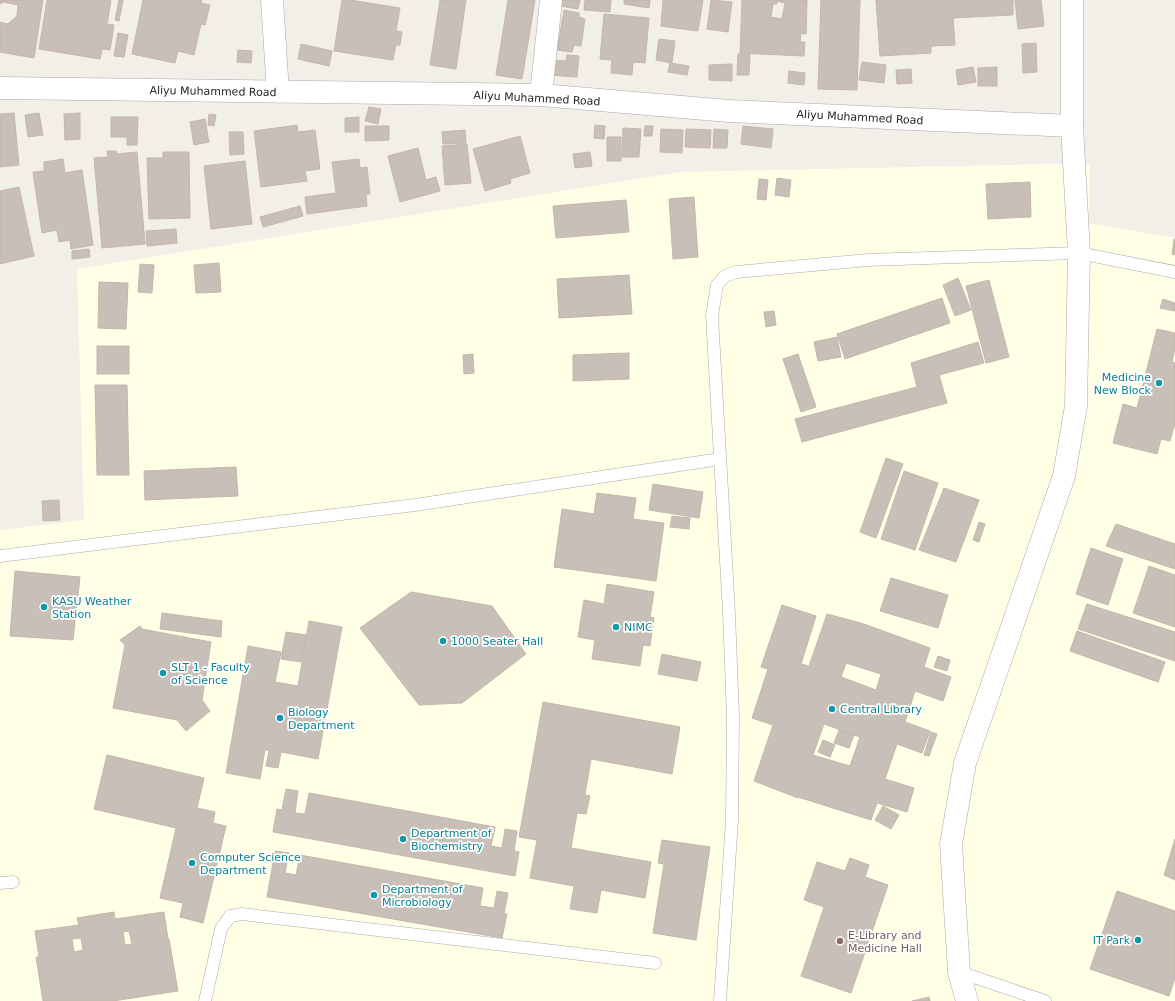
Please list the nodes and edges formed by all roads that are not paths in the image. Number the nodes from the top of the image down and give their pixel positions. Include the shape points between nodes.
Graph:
1 (272, 0) edge
2 (551, 0) edge
3 (1072, 0) edge
4 (0, 88) edge
5 (278, 92) junction
6 (541, 96) junction
7 (1072, 126) junction
8 (1079, 253) junction
9 (1175, 272) edge
10 (720, 459) junction
11 (0, 556) edge
12 (13, 882) dead end
13 (0, 883) edge
14 (655, 963) dead end
15 (959, 972) junction
16 (205, 1001) edge
17 (720, 1001) edge
18 (967, 1001) edge
19 (1045, 1001) edge

1 - 5 street
2 - 6 street
3 - 7 street
4 - 5 street, Aliyu Muhammed Road
5 - 6 street, Aliyu Muhammed Road
6 - 7 street, Aliyu Muhammed Road via 729,111
7 - 8 street
8 - 9 lane
8 - 10 lane via 868,260 736,272 725,276 717,285 712,316
8 - 15 street via 1076,406 1064,476 965,763 951,844
10 - 11 lane via 415,505
10 - 17 lane via 732,717 732,820
12 - 13 lane
14 - 16 lane via 242,914 230,916 221,929
15 - 18 street
15 - 19 lane

